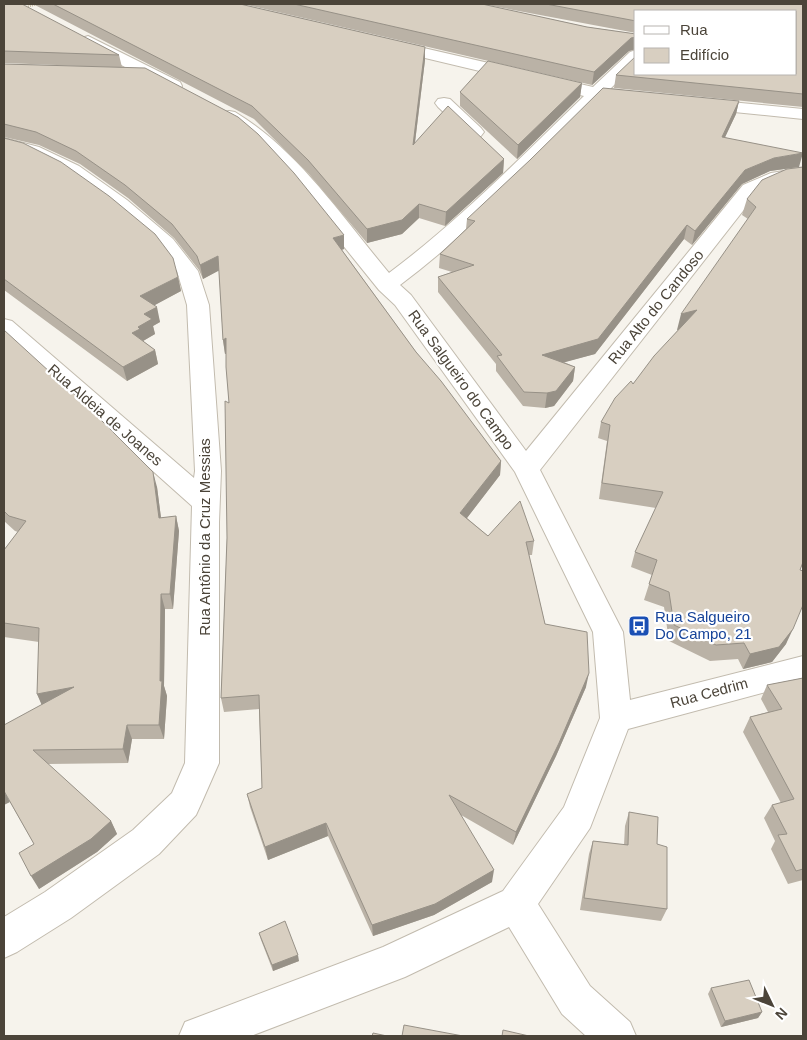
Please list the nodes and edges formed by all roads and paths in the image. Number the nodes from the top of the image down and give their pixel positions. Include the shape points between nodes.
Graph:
1 (31, 6) edge
2 (373, 41) edge
3 (634, 57) edge
4 (114, 74) edge
5 (153, 75) junction
6 (595, 93) junction
7 (654, 99) edge
8 (684, 102) edge
9 (444, 103) dead end
10 (803, 114) edge
11 (484, 141) edge
12 (4, 143) edge
13 (803, 174) edge
14 (387, 285) junction
15 (4, 326) edge
16 (526, 469) junction
17 (206, 503) junction
18 (801, 663) edge
19 (616, 718) junction
20 (516, 904) junction
21 (4, 939) edge
22 (199, 1036) edge
23 (616, 1036) edge

1 - 5 street, Rua Salgueiro do Campo
2 - 6 street
3 - 6 street
4 - 5 street
5 - 14 street, Rua Salgueiro do Campo via 247,126 273,146
6 - 7 street
6 - 14 street via 511,167 415,265
8 - 10 street
9 - 11 street
12 - 17 street, Rua Antônio da Cruz Messias via 33,151 72,170 120,204 166,243 187,272 198,305 208,471
13 - 16 street, Rua Alto do Candoso via 778,177 750,189
14 - 16 street, Rua Salgueiro do Campo via 402,300
15 - 17 street, Rua Aldeia de Joanes
16 - 19 street, Rua Salgueiro do Campo via 608,632
17 - 21 street, Rua Antônio da Cruz Messias via 202,763 184,804 146,842
18 - 19 street, Rua Cedrim
19 - 20 street, Rua Salgueiro do Campo via 578,818
20 - 22 street via 391,963
20 - 23 street via 576,1000

